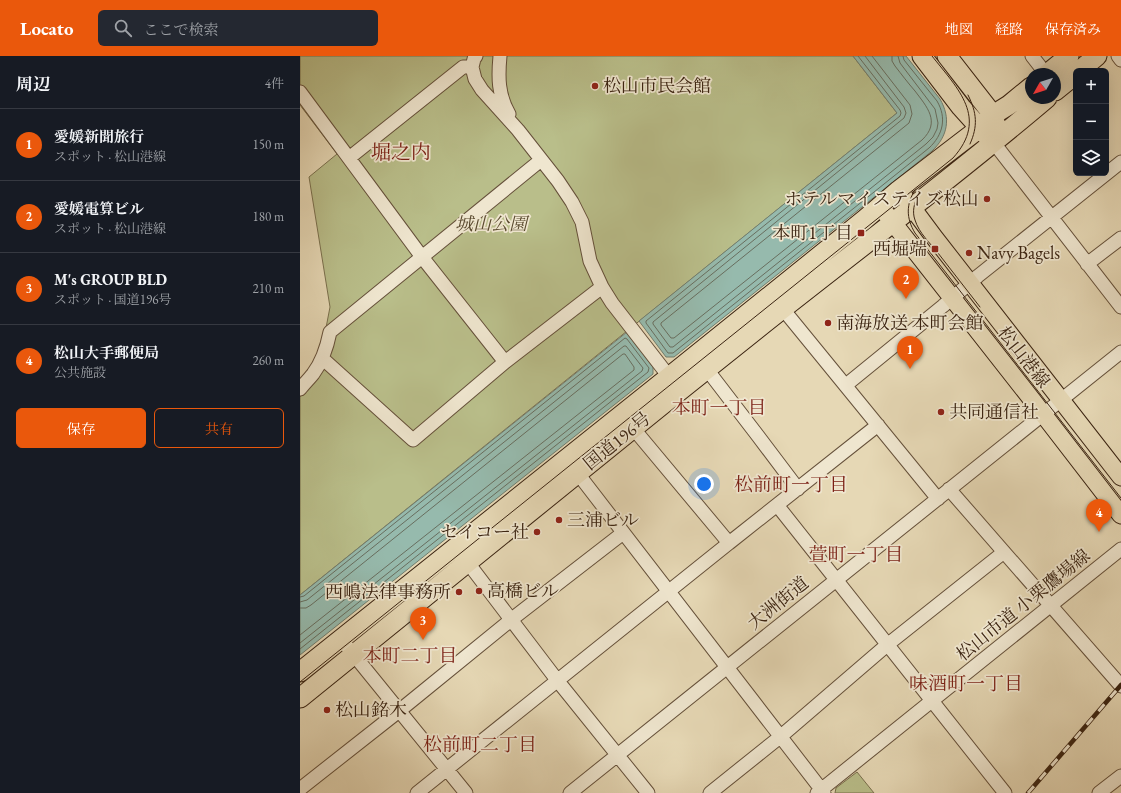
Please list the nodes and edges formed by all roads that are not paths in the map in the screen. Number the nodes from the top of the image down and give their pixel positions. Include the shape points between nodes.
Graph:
1 (500, 56) edge
2 (922, 56) edge
3 (947, 56) edge
4 (1032, 56) edge
5 (1069, 56) edge
6 (1098, 56) edge
7 (1118, 56) edge
8 (1121, 60) edge
9 (474, 61) edge
10 (1041, 68) edge
11 (1054, 68) edge
12 (1083, 68) edge
13 (1073, 76) edge
14 (1061, 86) edge
15 (300, 92) edge
16 (1025, 92) edge
17 (1040, 104) edge
18 (961, 107) junction
19 (993, 115) junction
20 (979, 128) junction
21 (518, 130) junction
22 (994, 143) junction
23 (955, 147) junction
24 (349, 158) junction
25 (541, 160) junction
26 (1121, 162) edge
27 (900, 190) junction
28 (880, 206) junction
29 (912, 208) junction
30 (1051, 217) junction
31 (893, 223) junction
32 (1121, 238) edge
33 (422, 257) junction
34 (1087, 264) junction
35 (970, 282) junction
36 (602, 287) junction
37 (952, 298) junction
38 (777, 302) junction
39 (1121, 307) edge
40 (1121, 352) edge
41 (322, 358) junction
42 (506, 362) junction
43 (701, 362) junction
44 (669, 377) junction
45 (846, 385) junction
46 (300, 389) edge
47 (1061, 400) junction
48 (1044, 414) junction
49 (627, 422) junction
50 (878, 425) junction
51 (572, 466) junction
52 (1121, 477) edge
53 (798, 489) junction
54 (949, 490) junction
55 (938, 499) junction
56 (777, 505) junction
57 (1121, 515) edge
58 (624, 533) junction
59 (729, 543) junction
60 (1121, 549) edge
61 (1004, 552) junction
62 (462, 554) junction
63 (836, 580) junction
64 (668, 592) junction
65 (1051, 606) junction
66 (512, 619) junction
67 (341, 639) junction
68 (888, 645) junction
69 (353, 655) junction
70 (727, 667) junction
71 (300, 672) edge
72 (557, 680) junction
73 (1121, 686) edge
74 (300, 698) edge
75 (932, 701) junction
76 (399, 711) junction
77 (780, 737) junction
78 (618, 754) junction
79 (447, 768) junction
80 (1121, 776) edge
81 (300, 789) edge
82 (821, 792) edge
83 (417, 793) edge
84 (466, 793) edge
85 (570, 793) edge
86 (648, 793) edge
87 (710, 793) edge
88 (1005, 793) edge
89 (1099, 793) edge

1 - 21 street via 499,86 503,104
2 - 18 highway
3 - 19 highway
4 - 10 street
5 - 11 highway
6 - 12 highway
7 - 8 street
9 - 21 street via 475,79 482,90
9 - 24 street
13 - 14 highway
15 - 24 street
16 - 19 highway, 国道196号
17 - 22 highway, 国道196号
18 - 20 highway
18 - 23 highway via 962,130
19 - 20 highway, 国道196号
19 - 22 highway via 997,130
20 - 22 highway
20 - 23 highway, 国道196号
21 - 25 street
22 - 29 highway, 国道196号
22 - 30 street
23 - 27 highway, 国道196号
24 - 33 street
25 - 33 street
25 - 36 street via 572,202 582,222 590,261
26 - 30 street
27 - 28 highway, 国道196号
27 - 29 main road, 松山港線
28 - 31 main road, 松山港線
28 - 38 highway, 国道196号
29 - 31 highway, 国道196号
29 - 35 main road, 松山港線
30 - 34 street
30 - 35 street
31 - 37 main road, 松山港線
31 - 38 highway, 国道196号
32 - 34 street
33 - 41 street via 330,332
33 - 42 street
34 - 39 street
35 - 37 street
35 - 47 main road, 松山港線
36 - 42 street
36 - 44 street
37 - 45 street
37 - 48 main road, 松山港線
38 - 43 highway, 国道196号
38 - 45 street
40 - 47 street, 大洲街道
41 - 42 street via 413,440
41 - 46 street via 314,374
43 - 44 highway, 国道196号
43 - 53 street
44 - 49 highway, 国道196号
45 - 50 street
47 - 48 street, 大洲街道
47 - 52 main road, 松山港線
48 - 54 street, 大洲街道
48 - 57 main road, 松山港線
49 - 51 highway, 国道196号
49 - 59 street
50 - 53 street
50 - 55 street
51 - 58 street
51 - 62 highway, 国道196号
53 - 56 street
54 - 55 street, 大洲街道
54 - 61 street
55 - 63 street, 大洲街道
56 - 59 street
56 - 63 street
58 - 64 street
58 - 66 street
59 - 64 street
60 - 65 street, 松山市道 小栗鷹場線
61 - 65 street
61 - 68 street
62 - 66 street
62 - 67 highway, 国道196号
62 - 69 highway, 国道196号
63 - 68 street
63 - 70 street, 大洲街道
64 - 70 street
64 - 72 street
65 - 73 street
65 - 75 street, 松山市道 小栗鷹場線
66 - 72 street
66 - 76 street
67 - 69 street
67 - 71 highway, 国道196号
68 - 75 street
68 - 77 street
69 - 74 highway, 国道196号
69 - 76 street
70 - 77 street
70 - 78 street, 大洲街道
72 - 78 street
72 - 79 street
75 - 82 street, 松山市道 小栗鷹場線
75 - 88 street
76 - 79 street
76 - 81 street
77 - 82 street
77 - 87 street
78 - 85 street, 大洲街道
78 - 86 street
79 - 83 street
79 - 84 street
80 - 89 street

